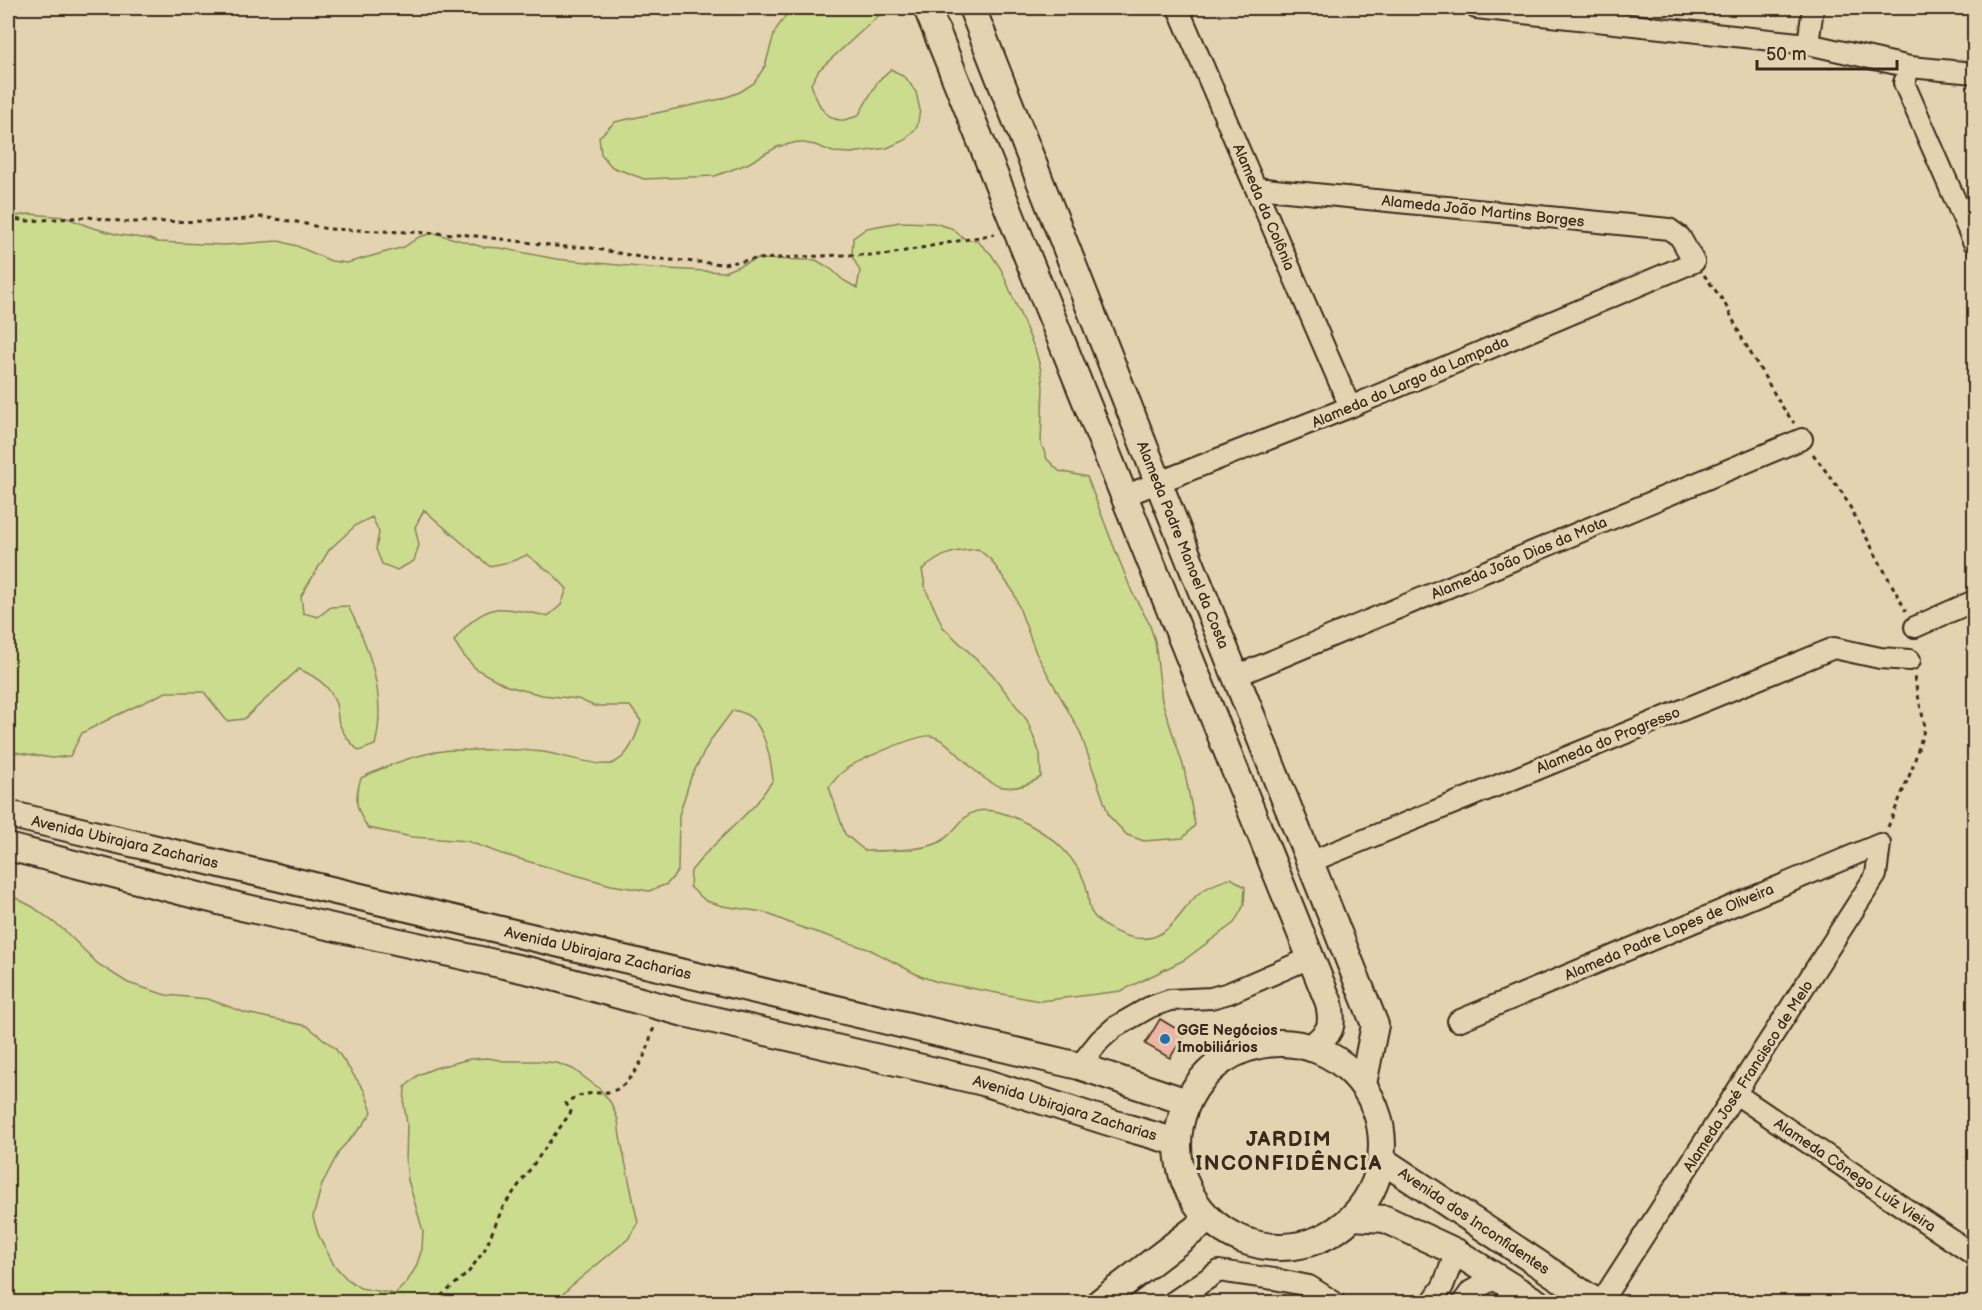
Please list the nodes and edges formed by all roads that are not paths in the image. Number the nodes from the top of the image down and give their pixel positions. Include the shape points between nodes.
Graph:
1 (927, 8) edge
2 (972, 8) edge
3 (1178, 8) edge
4 (1476, 8) edge
5 (1813, 8) edge
6 (1808, 44) junction
7 (1910, 67) junction
8 (1974, 74) edge
9 (1256, 188) junction
10 (1974, 243) edge
11 (1694, 262) joint
12 (1350, 407) junction
13 (1802, 439) dead end
14 (1159, 484) junction
15 (1124, 496) junction
16 (1974, 601) edge
17 (1915, 627) dead end
18 (1910, 660) road end
19 (1236, 676) junction
20 (8, 814) edge
21 (1880, 844) joint
22 (8, 847) edge
23 (1310, 862) junction
24 (1310, 958) junction
25 (1458, 1021) dead end
26 (1311, 1048) junction
27 (1078, 1066) junction
28 (1363, 1084) junction
29 (1736, 1094) junction
30 (1186, 1102) junction
31 (1177, 1142) junction
32 (1382, 1160) junction
33 (1353, 1217) junction
34 (1208, 1219) junction
35 (1456, 1252) junction
36 (1974, 1256) edge
37 (1498, 1277) junction
38 (1100, 1302) edge
39 (1173, 1302) edge
40 (1334, 1302) edge
41 (1432, 1302) edge
42 (1463, 1302) edge
43 (1536, 1302) edge
44 (1599, 1302) edge

1 - 15 main road
2 - 14 main road, Alameda Padre Manoel da Costa
3 - 9 street, Alameda da Colônia
4 - 6 street
5 - 6 street
6 - 7 street
7 - 8 street
7 - 10 street via 1904,83
9 - 11 street, Alameda João Martins Borges via 1669,230 1680,237
9 - 12 street, Alameda da Colônia
11 - 12 street, Alameda do Largo da Lampada
12 - 14 street, Alameda do Largo da Lampada
13 - 19 street, Alameda João Dias da Mota
14 - 15 street, Alameda do Largo da Lampada
14 - 19 main road, Alameda Padre Manoel da Costa
15 - 24 main road
16 - 17 street
18 - 23 street, Alameda do Progresso via 1834,648
19 - 23 main road, Alameda Padre Manoel da Costa
20 - 27 main road, Avenida Ubirajara Zacharias
21 - 25 street, Alameda Padre Lopes de Oliveira
21 - 29 street, Alameda José Francisco de Melo via 1876,875
22 - 31 main road, Avenida Ubirajara Zacharias via 242,907 535,972 666,1008 983,1082
23 - 28 main road, Alameda Padre Manoel da Costa via 1375,1025
24 - 26 main road via 1333,1020 1326,1037
24 - 27 street via 1229,993 1170,1000 1150,1007 1115,1027
26 - 28 main road via 1346,1065
26 - 30 main road via 1274,1042 1247,1048 1222,1060 1202,1078
27 - 30 main road, Avenida Ubirajara Zacharias
28 - 32 main road via 1376,1107 1382,1133
29 - 36 street, Alameda Cônego Luíz Vieira
29 - 44 street, Alameda José Francisco de Melo
30 - 31 main road
31 - 34 main road via 1180,1170 1191,1196
32 - 33 main road via 1372,1190
32 - 44 main road, Avenida dos Inconfidentes
33 - 34 main road via 1327,1236 1297,1246 1265,1247 1234,1237
33 - 35 main road via 1385,1219
34 - 38 main road
35 - 37 main road
35 - 41 street
37 - 42 street via 1471,1291
37 - 43 main road
39 - 40 street via 1219,1271 1309,1286

